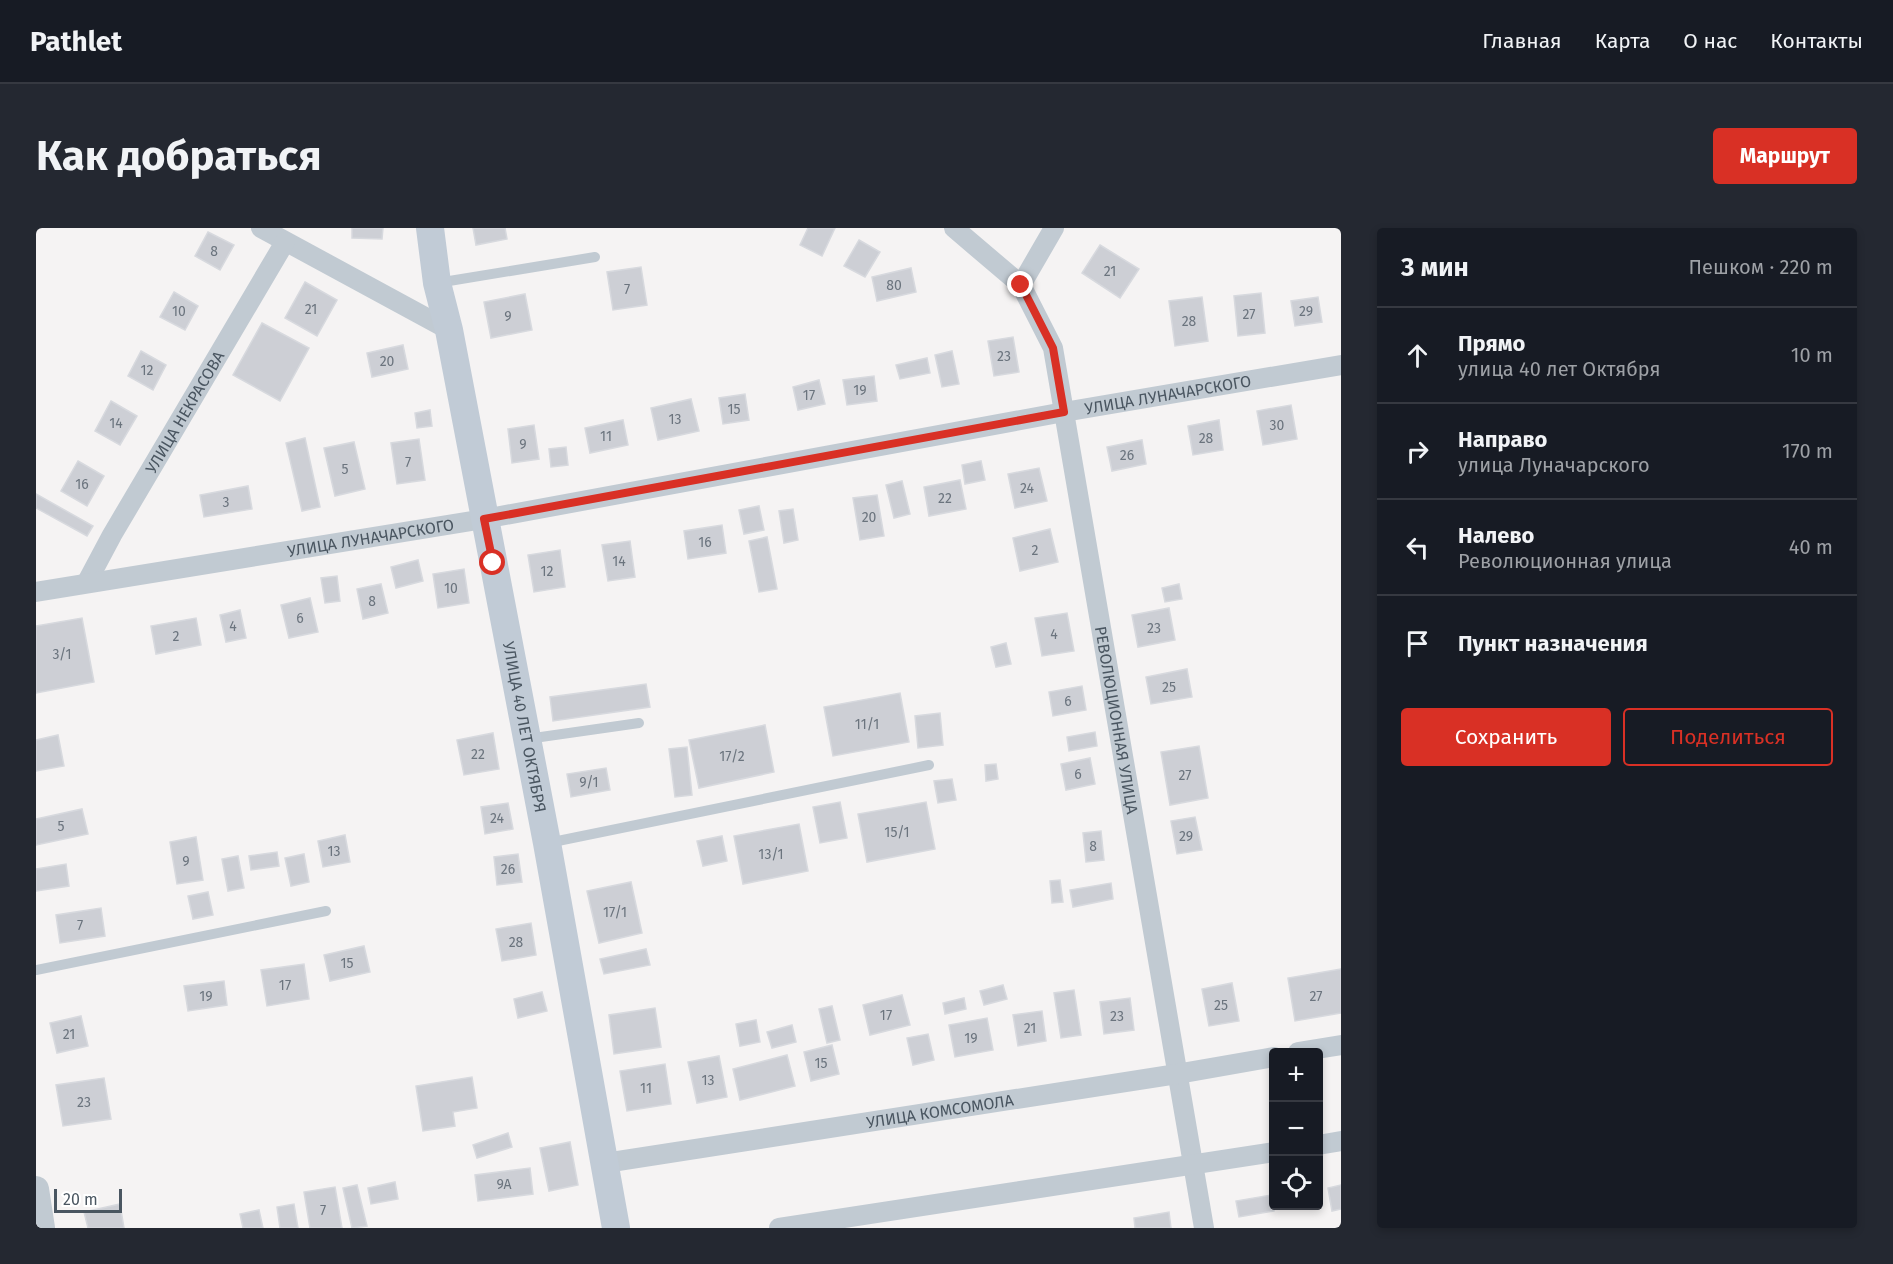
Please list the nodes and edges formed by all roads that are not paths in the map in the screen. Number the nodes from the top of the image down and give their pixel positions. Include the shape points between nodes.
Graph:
1 (261, 228) edge
2 (430, 228) edge
3 (954, 228) edge
4 (1054, 228) edge
5 (285, 242) junction
6 (595, 257) dead end
7 (437, 283) junction
8 (1021, 285) junction
9 (448, 330) junction
10 (1341, 365) edge
11 (1064, 412) junction
12 (484, 519) junction
13 (87, 582) junction
14 (36, 592) edge
15 (639, 723) dead end
16 (527, 739) junction
17 (929, 765) dead end
18 (548, 843) junction
19 (326, 911) dead end
20 (36, 970) edge
21 (1341, 1045) edge
22 (1323, 1048) edge
23 (1269, 1058) edge
24 (1177, 1074) junction
25 (1341, 1141) edge
26 (1323, 1144) edge
27 (1269, 1153) edge
28 (605, 1162) junction
29 (1194, 1166) junction
30 (36, 1189) edge
31 (42, 1228) edge
32 (614, 1228) edge
33 (778, 1228) edge
34 (1204, 1228) edge

1 - 5 street
2 - 7 main road, УЛИЦА 40 ЛЕТ ОКТЯБРЯ
3 - 8 street
4 - 8 street
5 - 9 street
5 - 13 street, УЛИЦА НЕКРАСОВА
6 - 7 lane
7 - 9 main road, УЛИЦА 40 ЛЕТ ОКТЯБРЯ
8 - 11 street, РЕВОЛЮЦИОННАЯ УЛИЦА via 1053,348
9 - 12 main road, УЛИЦА 40 ЛЕТ ОКТЯБРЯ
10 - 11 street, УЛИЦА ЛУНАЧАРСКОГО
11 - 12 street, УЛИЦА ЛУНАЧАРСКОГО
11 - 24 street, РЕВОЛЮЦИОННАЯ УЛИЦА
12 - 13 street, УЛИЦА ЛУНАЧАРСКОГО
12 - 16 main road, УЛИЦА 40 ЛЕТ ОКТЯБРЯ
13 - 14 street, УЛИЦА ЛУНАЧАРСКОГО
15 - 16 lane
16 - 18 main road, УЛИЦА 40 ЛЕТ ОКТЯБРЯ
17 - 18 lane
18 - 28 main road, УЛИЦА 40 ЛЕТ ОКТЯБРЯ
19 - 20 lane
21 - 22 street
23 - 24 street, УЛИЦА КОМСОМОЛА
24 - 28 street, УЛИЦА КОМСОМОЛА
24 - 29 street, РЕВОЛЮЦИОННАЯ УЛИЦА
25 - 26 street
27 - 29 street
28 - 32 main road, УЛИЦА 40 ЛЕТ ОКТЯБРЯ
29 - 33 street
29 - 34 street, РЕВОЛЮЦИОННАЯ УЛИЦА
30 - 31 street

